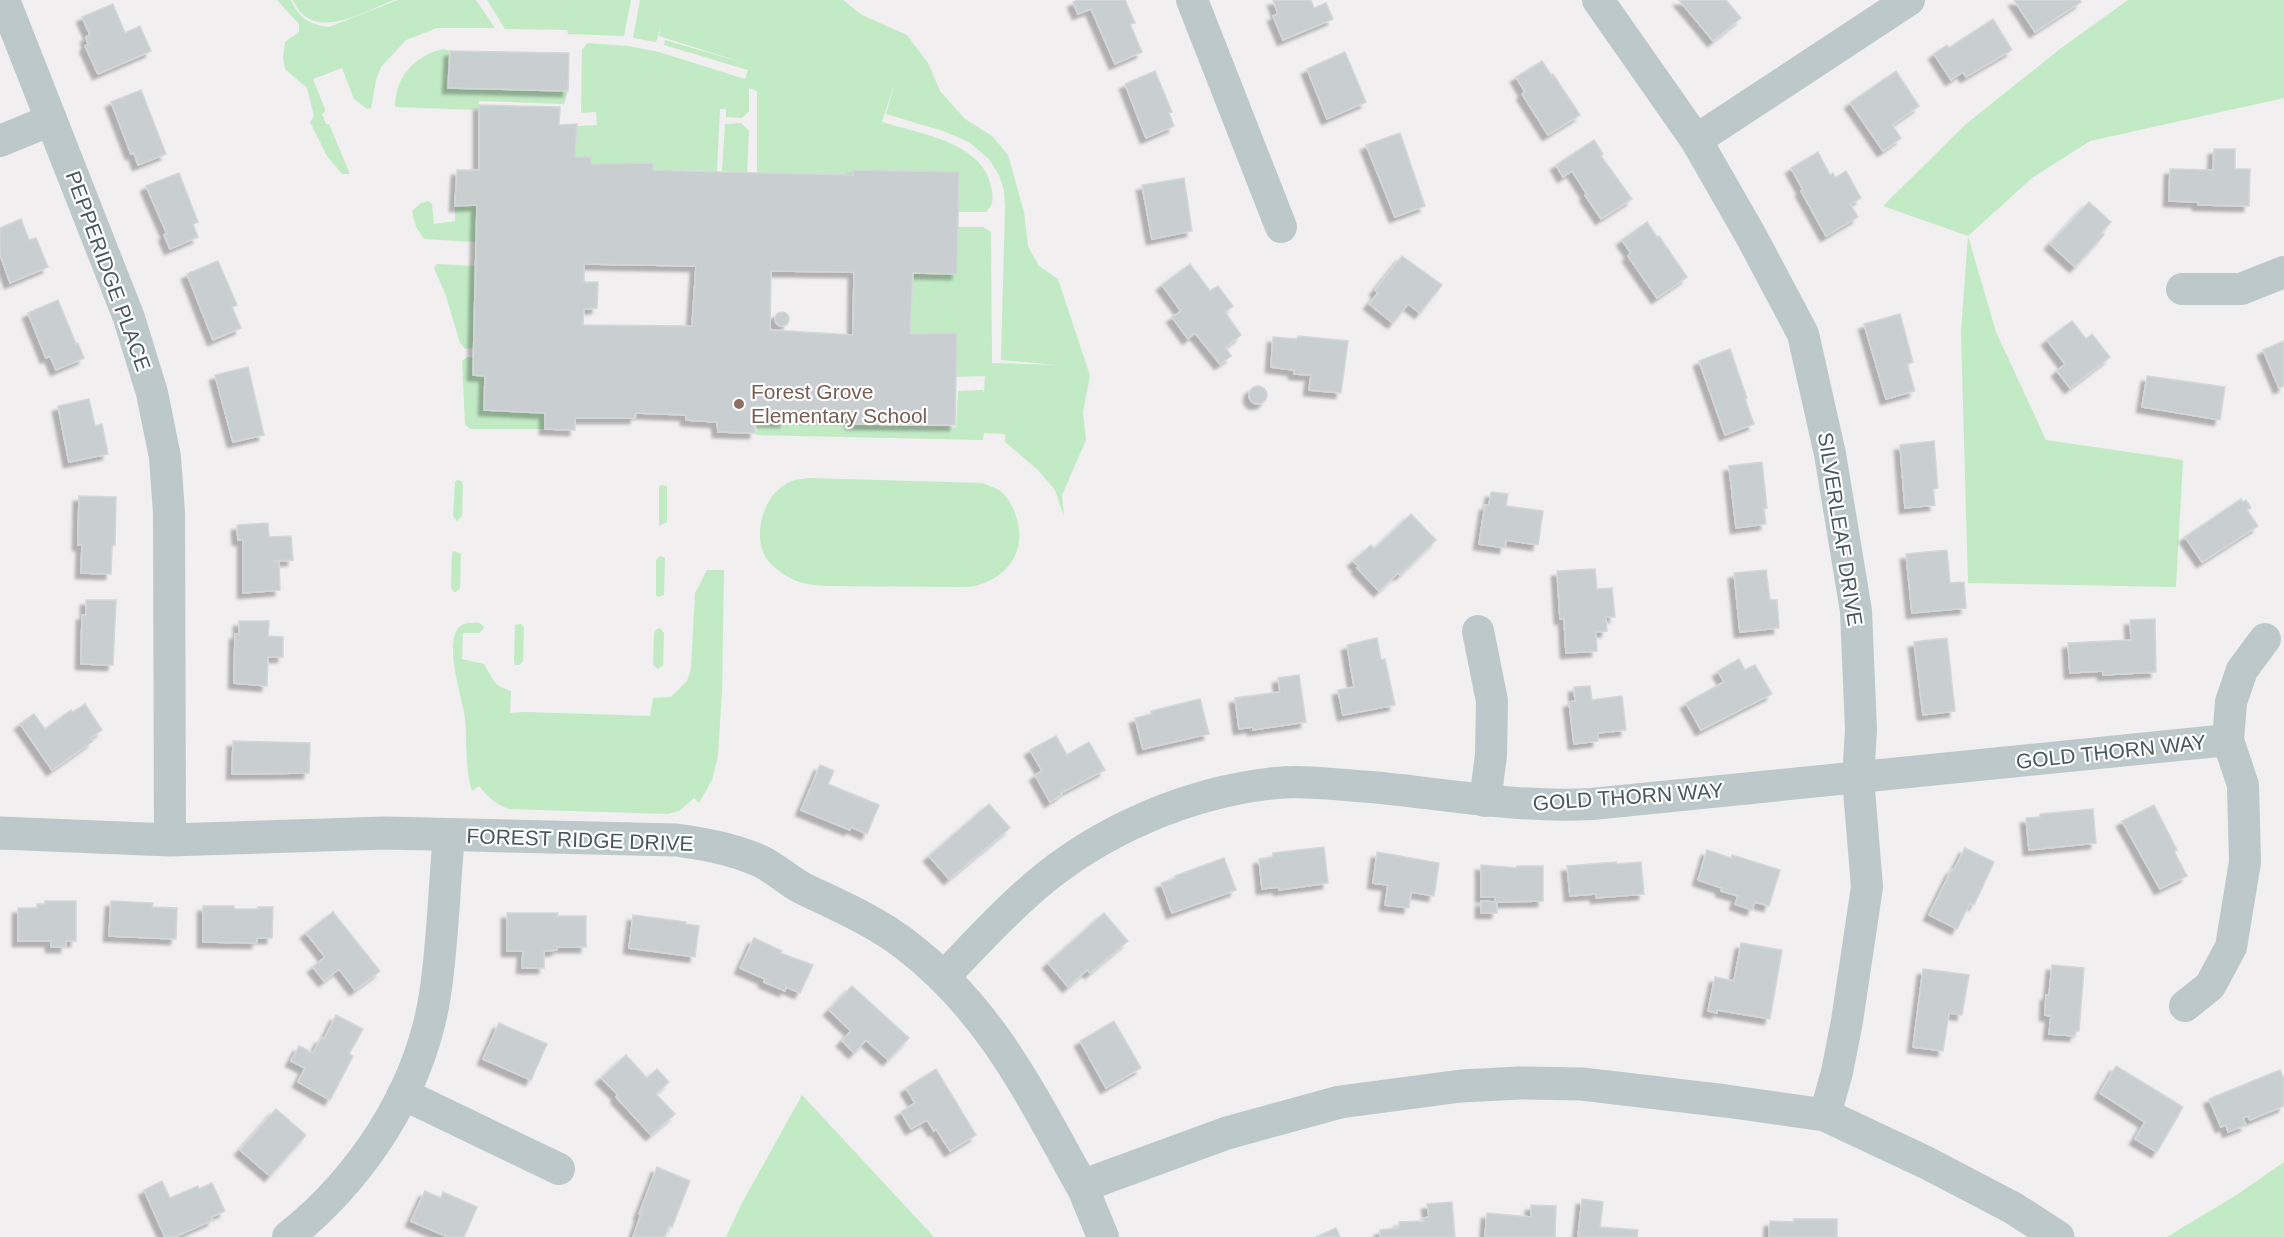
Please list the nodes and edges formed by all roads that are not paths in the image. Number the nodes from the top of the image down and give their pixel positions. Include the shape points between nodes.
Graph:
1 (4, 0) edge
2 (1192, 0) edge
3 (1598, 0) edge
4 (1909, 0) edge
5 (51, 120) junction
6 (1696, 140) junction
7 (0, 141) edge
8 (1281, 228) dead end
9 (2284, 272) edge
10 (2182, 289) dead end
11 (1478, 631) dead end
12 (2265, 639) dead end
13 (2228, 741) junction
14 (1858, 778) junction
15 (1485, 801) junction
16 (0, 833) edge
17 (448, 835) junction
18 (170, 840) junction
19 (944, 977) junction
20 (2185, 1006) dead end
21 (403, 1094) junction
22 (1825, 1115) junction
23 (559, 1168) dead end
24 (1082, 1186) junction
25 (288, 1237) edge
26 (1103, 1237) edge
27 (2058, 1237) edge

1 - 5 street, PEPPERIDGE PLACE
2 - 8 street
3 - 6 street, SILVERLEAF DRIVE
4 - 6 street
5 - 7 street
5 - 18 street, PEPPERIDGE PLACE via 129,318 152,393 165,458 169,513
6 - 14 street, SILVERLEAF DRIVE via 1803,334 1830,454 1856,611 1861,730
9 - 10 street via 2241,289
11 - 15 street via 1491,701 1491,755
12 - 13 street via 2242,670 2231,702
13 - 14 street, GOLD THORN WAY
13 - 20 street via 2243,785 2245,862 2230,947 2210,986
14 - 15 street, GOLD THORN WAY via 1592,804 1551,806
14 - 22 street, SILVERLEAF DRIVE via 1867,887 1847,1021
15 - 19 street, GOLD THORN WAY via 1373,787 1278,783 1224,791 1179,804 1081,853 1035,886
16 - 18 street, FOREST RIDGE DRIVE
17 - 18 street, FOREST RIDGE DRIVE via 385,833
17 - 19 street, FOREST RIDGE DRIVE via 676,840 717,846 761,861 793,883 863,917 905,944
17 - 21 street via 434,997 427,1031
19 - 24 street, FOREST RIDGE DRIVE via 984,1022 1017,1070
21 - 23 street
21 - 25 street via 382,1132 345,1182
22 - 24 street via 1582,1084 1461,1086 1340,1102 1278,1118 1215,1136
22 - 27 street via 2013,1208
24 - 26 street

